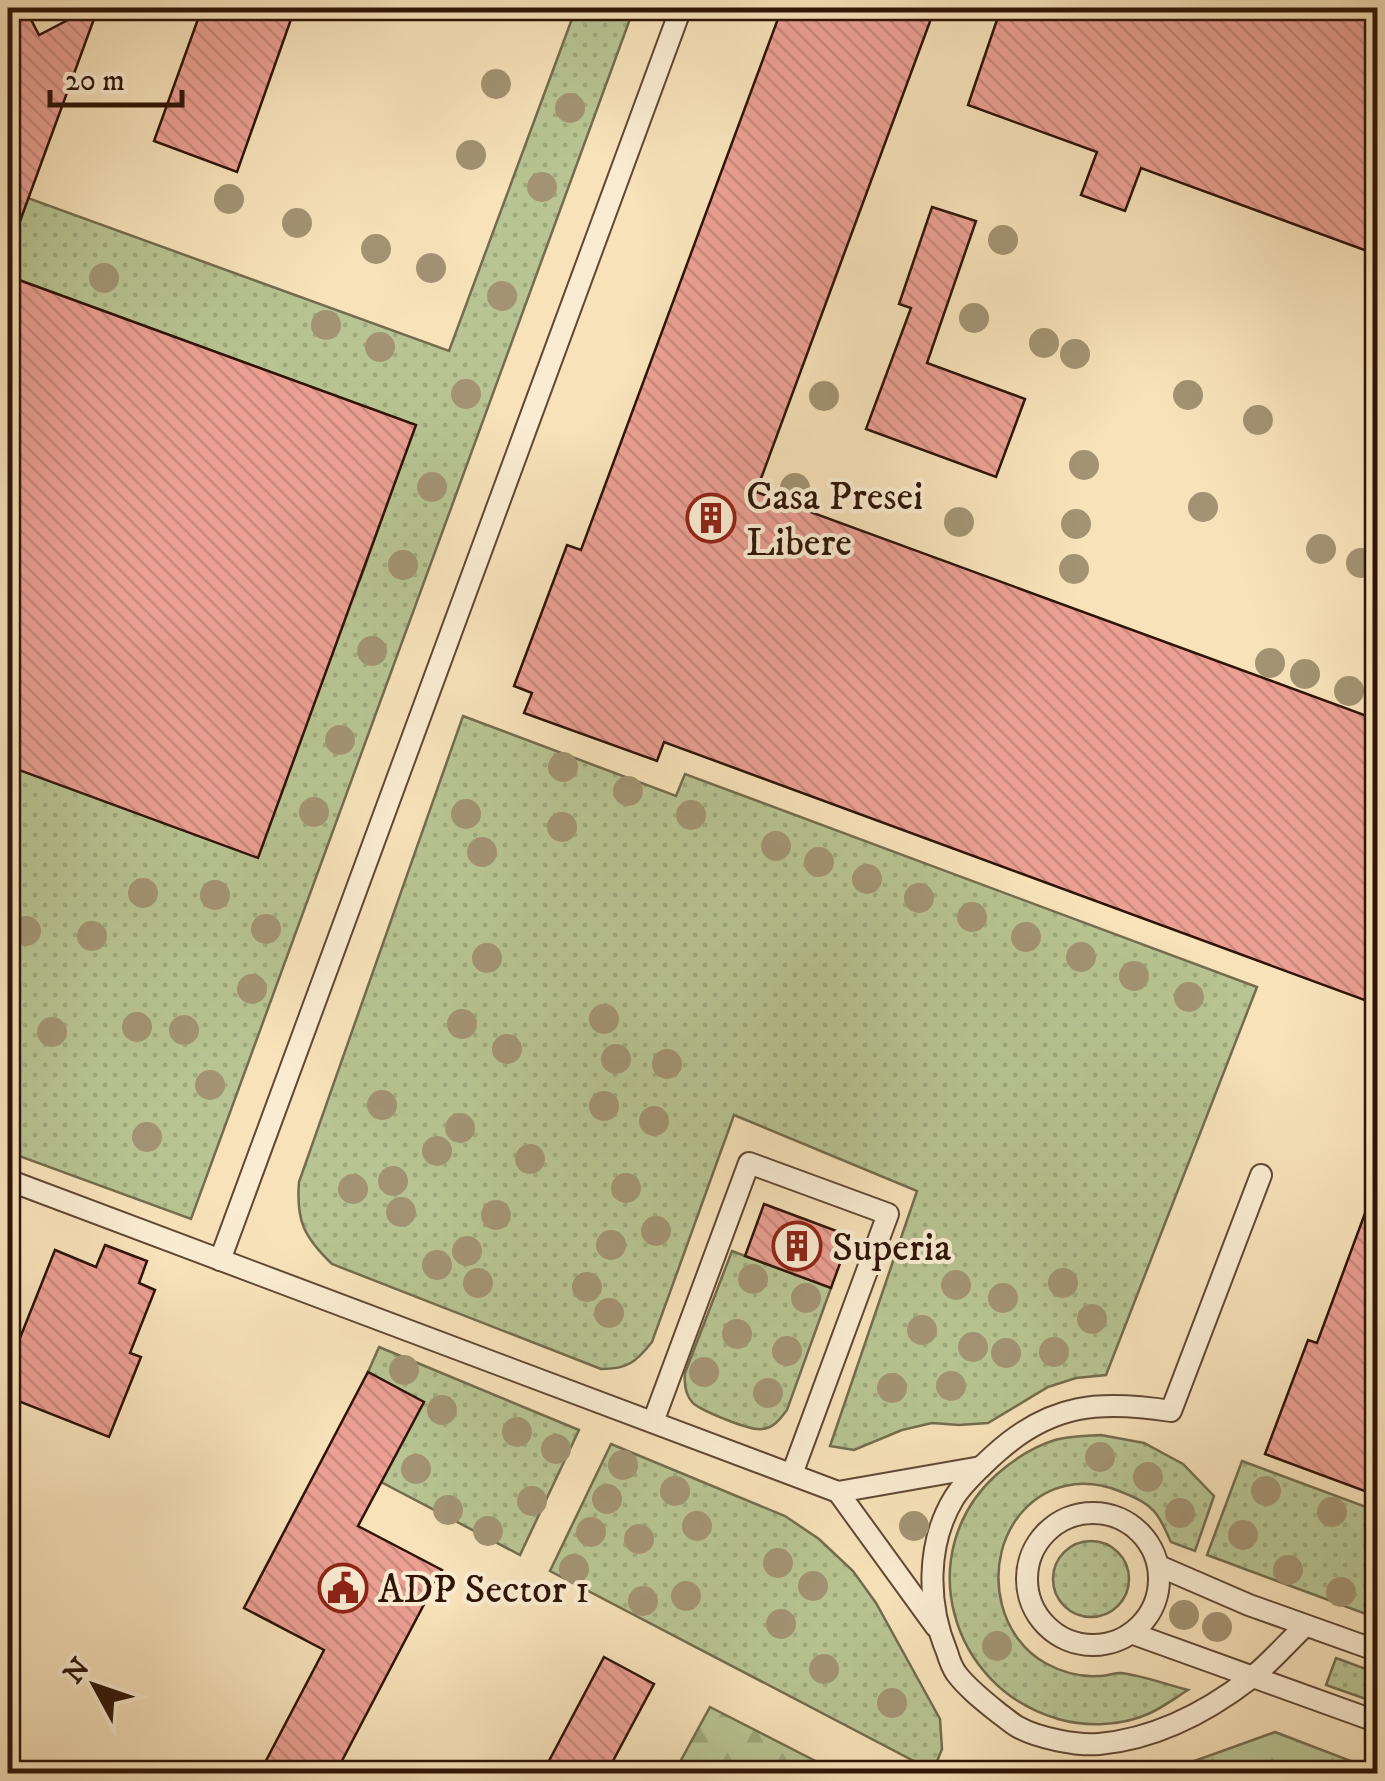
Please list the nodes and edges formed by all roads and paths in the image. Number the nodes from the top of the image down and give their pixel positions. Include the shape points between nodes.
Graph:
1 (681, 8) edge
2 (1261, 1176) dead end
3 (8, 1180) edge
4 (220, 1260) junction
5 (654, 1422) junction
6 (980, 1467) junction
7 (792, 1474) junction
8 (838, 1492) junction
9 (1158, 1566) junction
10 (1305, 1626) junction
11 (937, 1628) junction
12 (1131, 1634) junction
13 (1378, 1652) edge
14 (1252, 1677) junction
15 (1378, 1722) edge

1 - 4 lane
2 - 6 lane via 1172,1410 1086,1406 1013,1438
3 - 4 lane
4 - 5 lane
5 - 7 lane
5 - 7 lane via 748,1163 888,1214
6 - 8 lane
6 - 11 lane via 954,1499 936,1542
7 - 8 lane
8 - 11 lane
9 - 10 lane
9 - 12 lane via 1155,1604
9 - 12 lane via 1138,1530 1100,1513 1060,1522 1032,1554 1030,1596 1052,1630 1091,1645
10 - 13 lane
10 - 14 lane
11 - 14 lane via 954,1672 985,1702 1020,1728 1058,1740 1095,1745 1134,1739 1173,1725
12 - 14 lane
14 - 15 lane

